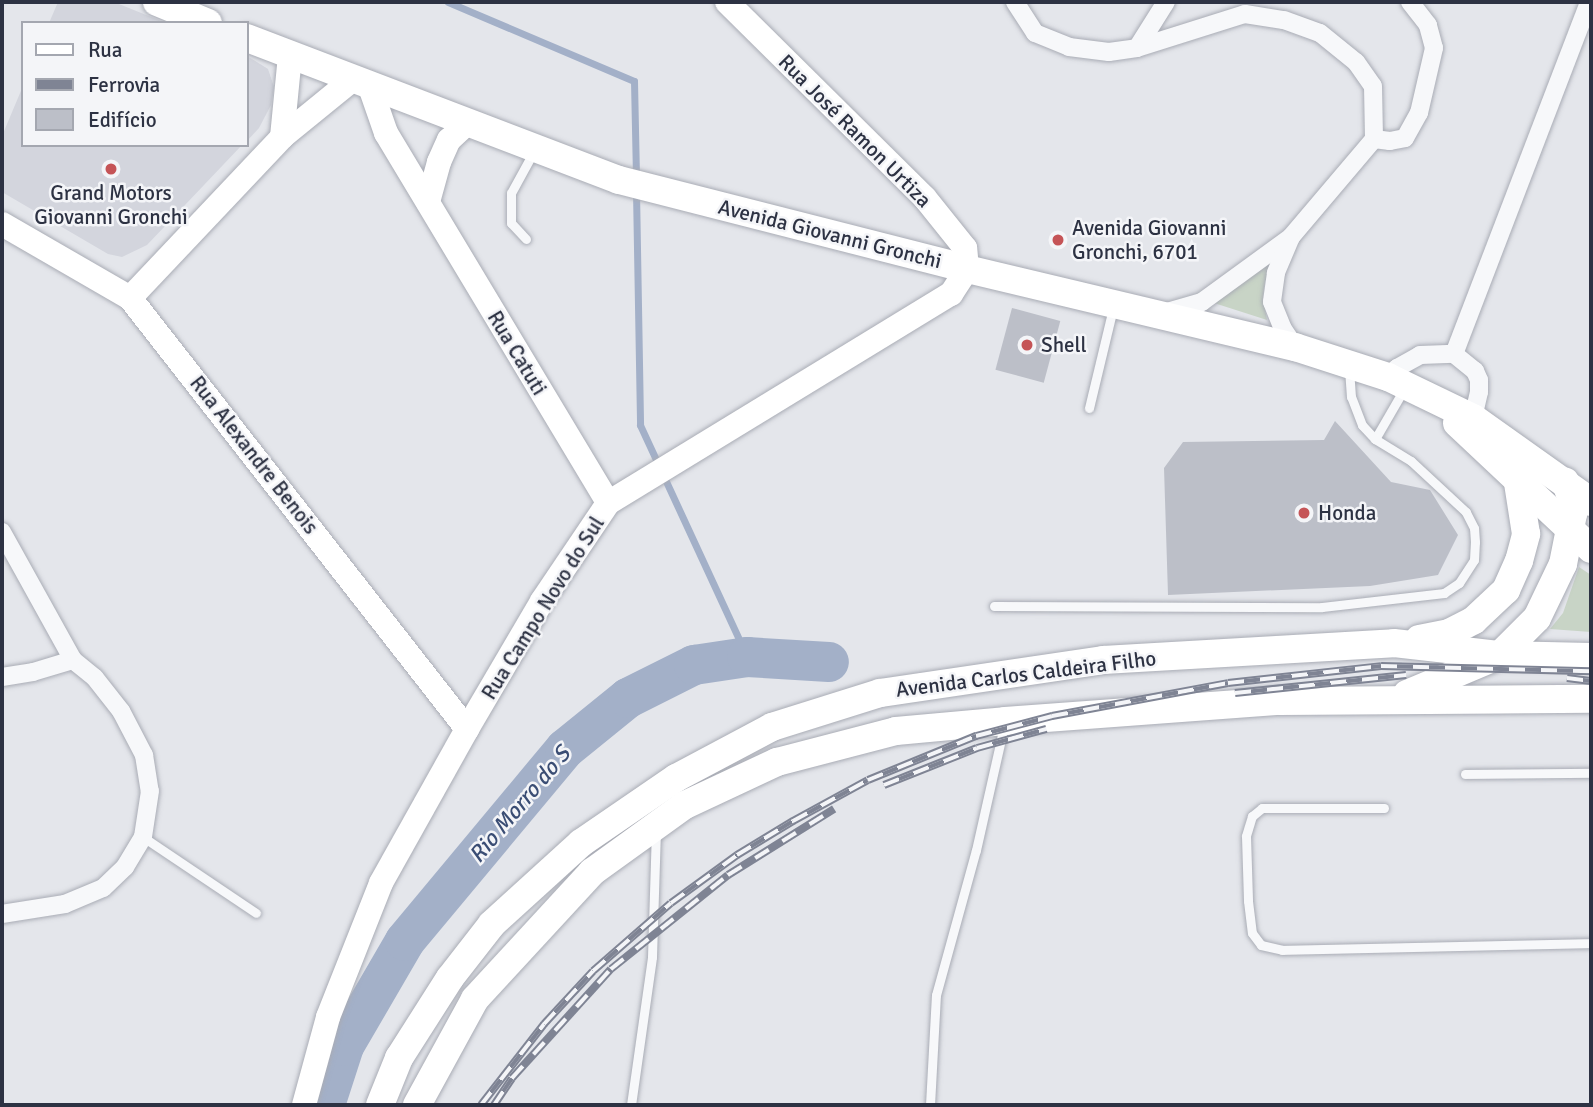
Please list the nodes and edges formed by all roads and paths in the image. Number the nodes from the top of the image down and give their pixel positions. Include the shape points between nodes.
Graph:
1 (157, 2) edge
2 (727, 2) edge
3 (1015, 2) edge
4 (1166, 2) edge
5 (1410, 2) edge
6 (1589, 2) edge
7 (203, 21) edge
8 (248, 38) edge
9 (1136, 48) junction
10 (290, 56) junction
11 (361, 83) junction
12 (467, 124) junction
13 (282, 136) junction
14 (1374, 139) junction
15 (536, 149) junction
16 (428, 202) junction
17 (2, 224) edge
18 (1291, 237) junction
19 (526, 239) dead end
20 (967, 269) junction
21 (130, 298) junction
22 (1114, 303) junction
23 (1159, 313) junction
24 (1294, 347) junction
25 (1454, 354) junction
26 (1349, 364) junction
27 (1406, 385) junction
28 (1089, 408) dead end
29 (1473, 418) junction
30 (1375, 439) junction
31 (1565, 481) junction
32 (1518, 483) junction
33 (1591, 502) edge
34 (608, 503) junction
35 (1570, 531) junction
36 (2, 532) edge
37 (1591, 549) edge
38 (993, 606) dead end
39 (1394, 643) junction
40 (1500, 654) junction
41 (1591, 657) edge
42 (73, 660) junction
43 (2, 677) edge
44 (1399, 698) junction
45 (1591, 699) edge
46 (1005, 721) junction
47 (467, 729) junction
48 (1591, 773) edge
49 (1465, 774) dead end
50 (1384, 808) dead end
51 (656, 828) junction
52 (143, 837) junction
53 (2, 914) edge
54 (256, 914) dead end
55 (1591, 943) edge
56 (304, 1105) edge
57 (380, 1105) edge
58 (417, 1105) edge
59 (631, 1105) edge
60 (930, 1105) edge

1 - 7 main road
2 - 20 street, Rua José Ramon Urtiza via 924,197 965,248
3 - 9 street via 1035,33 1069,47 1109,52
4 - 9 street
5 - 14 street via 1428,25 1434,48 1425,92 1405,138
6 - 25 street
8 - 10 main road, Avenida Giovanni Gronchi
9 - 14 street via 1245,14 1284,20 1320,33 1356,62 1373,86
10 - 11 main road, Avenida Giovanni Gronchi
10 - 13 street
11 - 12 main road, Avenida Giovanni Gronchi
11 - 13 street
11 - 16 street, Rua Catuti
12 - 15 main road, Avenida Giovanni Gronchi
12 - 16 street via 449,140
13 - 21 street
14 - 18 street
15 - 19 lane via 511,193 511,223
15 - 20 main road, Avenida Giovanni Gronchi via 620,180
16 - 34 street, Rua Catuti
17 - 21 street, Rua Alexandre Benois
18 - 23 street via 1202,302
18 - 24 street via 1276,273 1272,302
20 - 22 main road, Avenida Giovanni Gronchi
20 - 34 street, Rua Campo Novo do Sul via 951,293
21 - 47 street, Rua Alexandre Benois
22 - 23 main road, Avenida Giovanni Gronchi
22 - 28 lane
23 - 24 main road, Avenida Giovanni Gronchi
24 - 26 main road, Avenida Giovanni Gronchi
25 - 27 street via 1420,355 1397,368
25 - 29 street via 1479,380
26 - 27 main road, Avenida Giovanni Gronchi
26 - 30 lane via 1351,397 1362,425
27 - 29 main road, Avenida Giovanni Gronchi
27 - 30 lane
27 - 32 main road, Avenida Giovanni Gronchi
29 - 31 main road, Avenida Giovanni Gronchi
30 - 38 lane via 1447,491 1474,528 1474,560 1460,583 1444,593 1322,607
31 - 33 main road, Avenida Giovanni Gronchi
31 - 35 main road via 1573,502
32 - 35 main road, Avenida Giovanni Gronchi
32 - 39 main road via 1525,534 1506,590 1474,620 1449,633
34 - 47 street, Rua Campo Novo do Sul via 542,601
35 - 37 main road, Avenida Giovanni Gronchi
35 - 40 main road via 1563,564 1537,618
36 - 42 street
39 - 40 main road, Avenida Carlos Caldeira Filho
39 - 57 main road, Avenida Carlos Caldeira Filho via 1103,660 1009,672 880,693 772,727 676,778 581,843 492,924 450,978 399,1058
40 - 41 main road, Avenida Carlos Caldeira Filho
40 - 44 main road
42 - 43 street
42 - 52 street via 95,678 121,711 144,755 150,791
44 - 45 main road, Avenida Carlos Caldeira Filho
44 - 46 main road, Avenida Carlos Caldeira Filho
46 - 51 main road, Avenida Carlos Caldeira Filho via 896,731 777,762 685,805
46 - 60 lane via 936,995
47 - 56 street, Rua Campo Novo do Sul via 381,883 328,1017
48 - 49 lane
50 - 55 lane via 1262,808 1252,816 1246,836 1248,901 1252,933 1261,945 1282,950
51 - 58 main road, Avenida Carlos Caldeira Filho via 592,872 504,965 475,999
51 - 59 lane via 652,957
52 - 53 street via 125,867 103,888 65,904
52 - 54 lane

